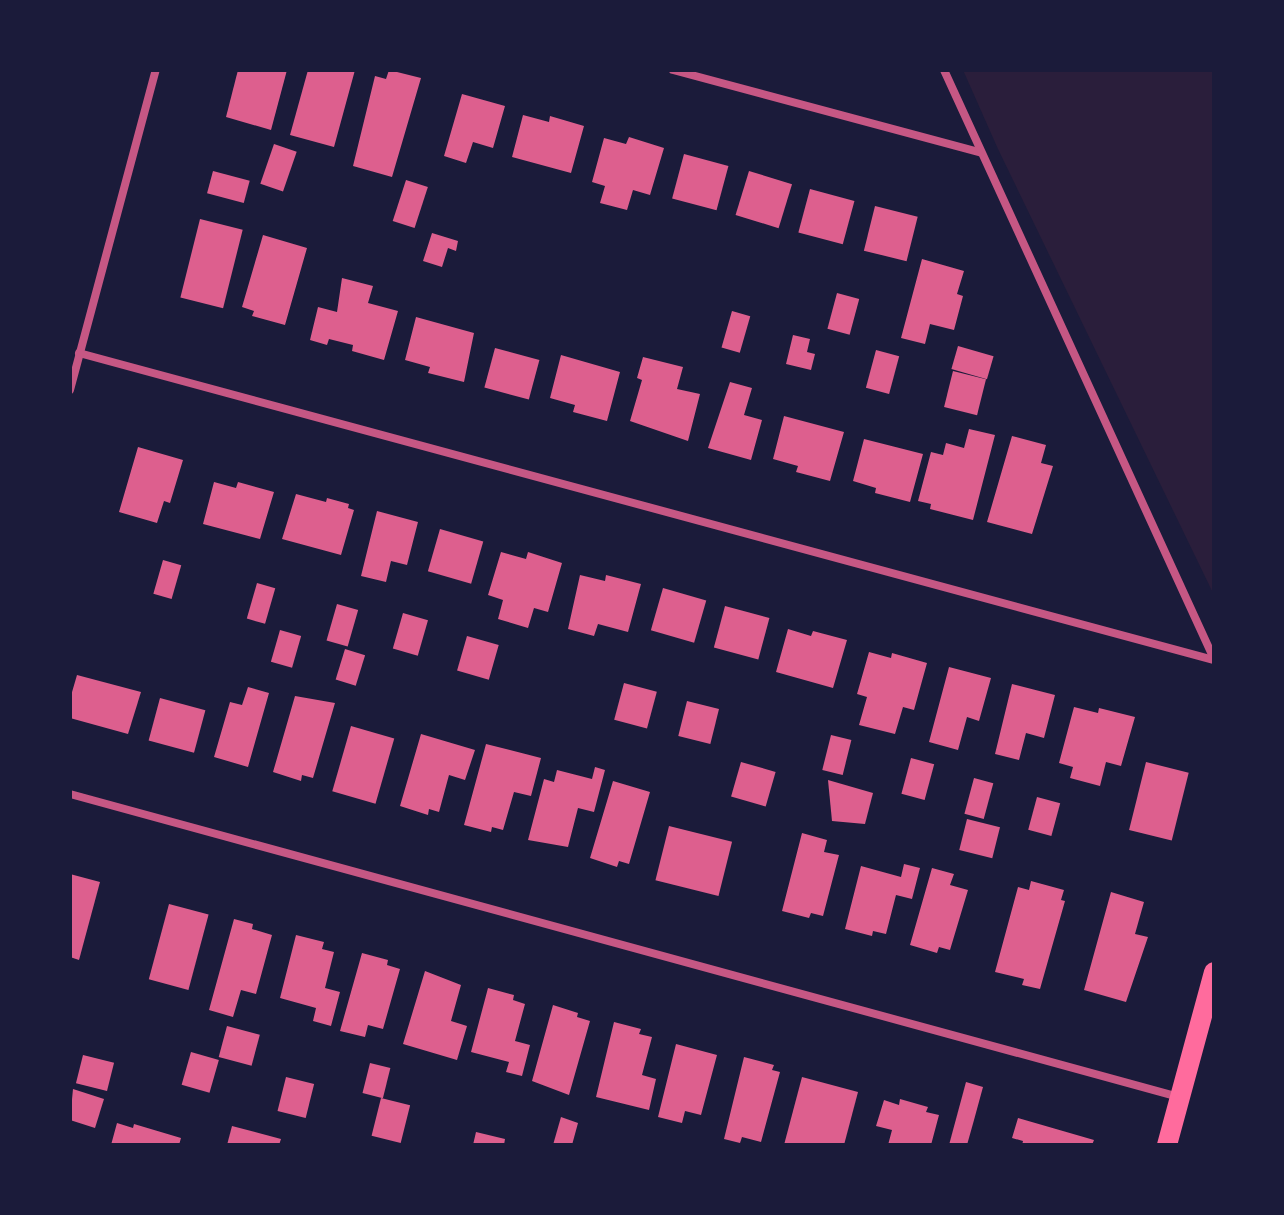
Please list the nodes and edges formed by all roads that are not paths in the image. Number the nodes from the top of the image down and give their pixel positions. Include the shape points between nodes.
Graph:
1 (156, 70) edge
2 (673, 70) edge
3 (944, 70) edge
4 (979, 152) junction
5 (79, 353) junction
6 (70, 390) edge
7 (1214, 660) edge
8 (70, 794) edge
9 (1214, 972) edge
10 (1180, 1097) junction
11 (1167, 1145) edge

1 - 5 street
2 - 4 street
3 - 4 street
4 - 7 street
5 - 6 street
5 - 7 street
8 - 10 street
9 - 10 main road
10 - 11 main road

